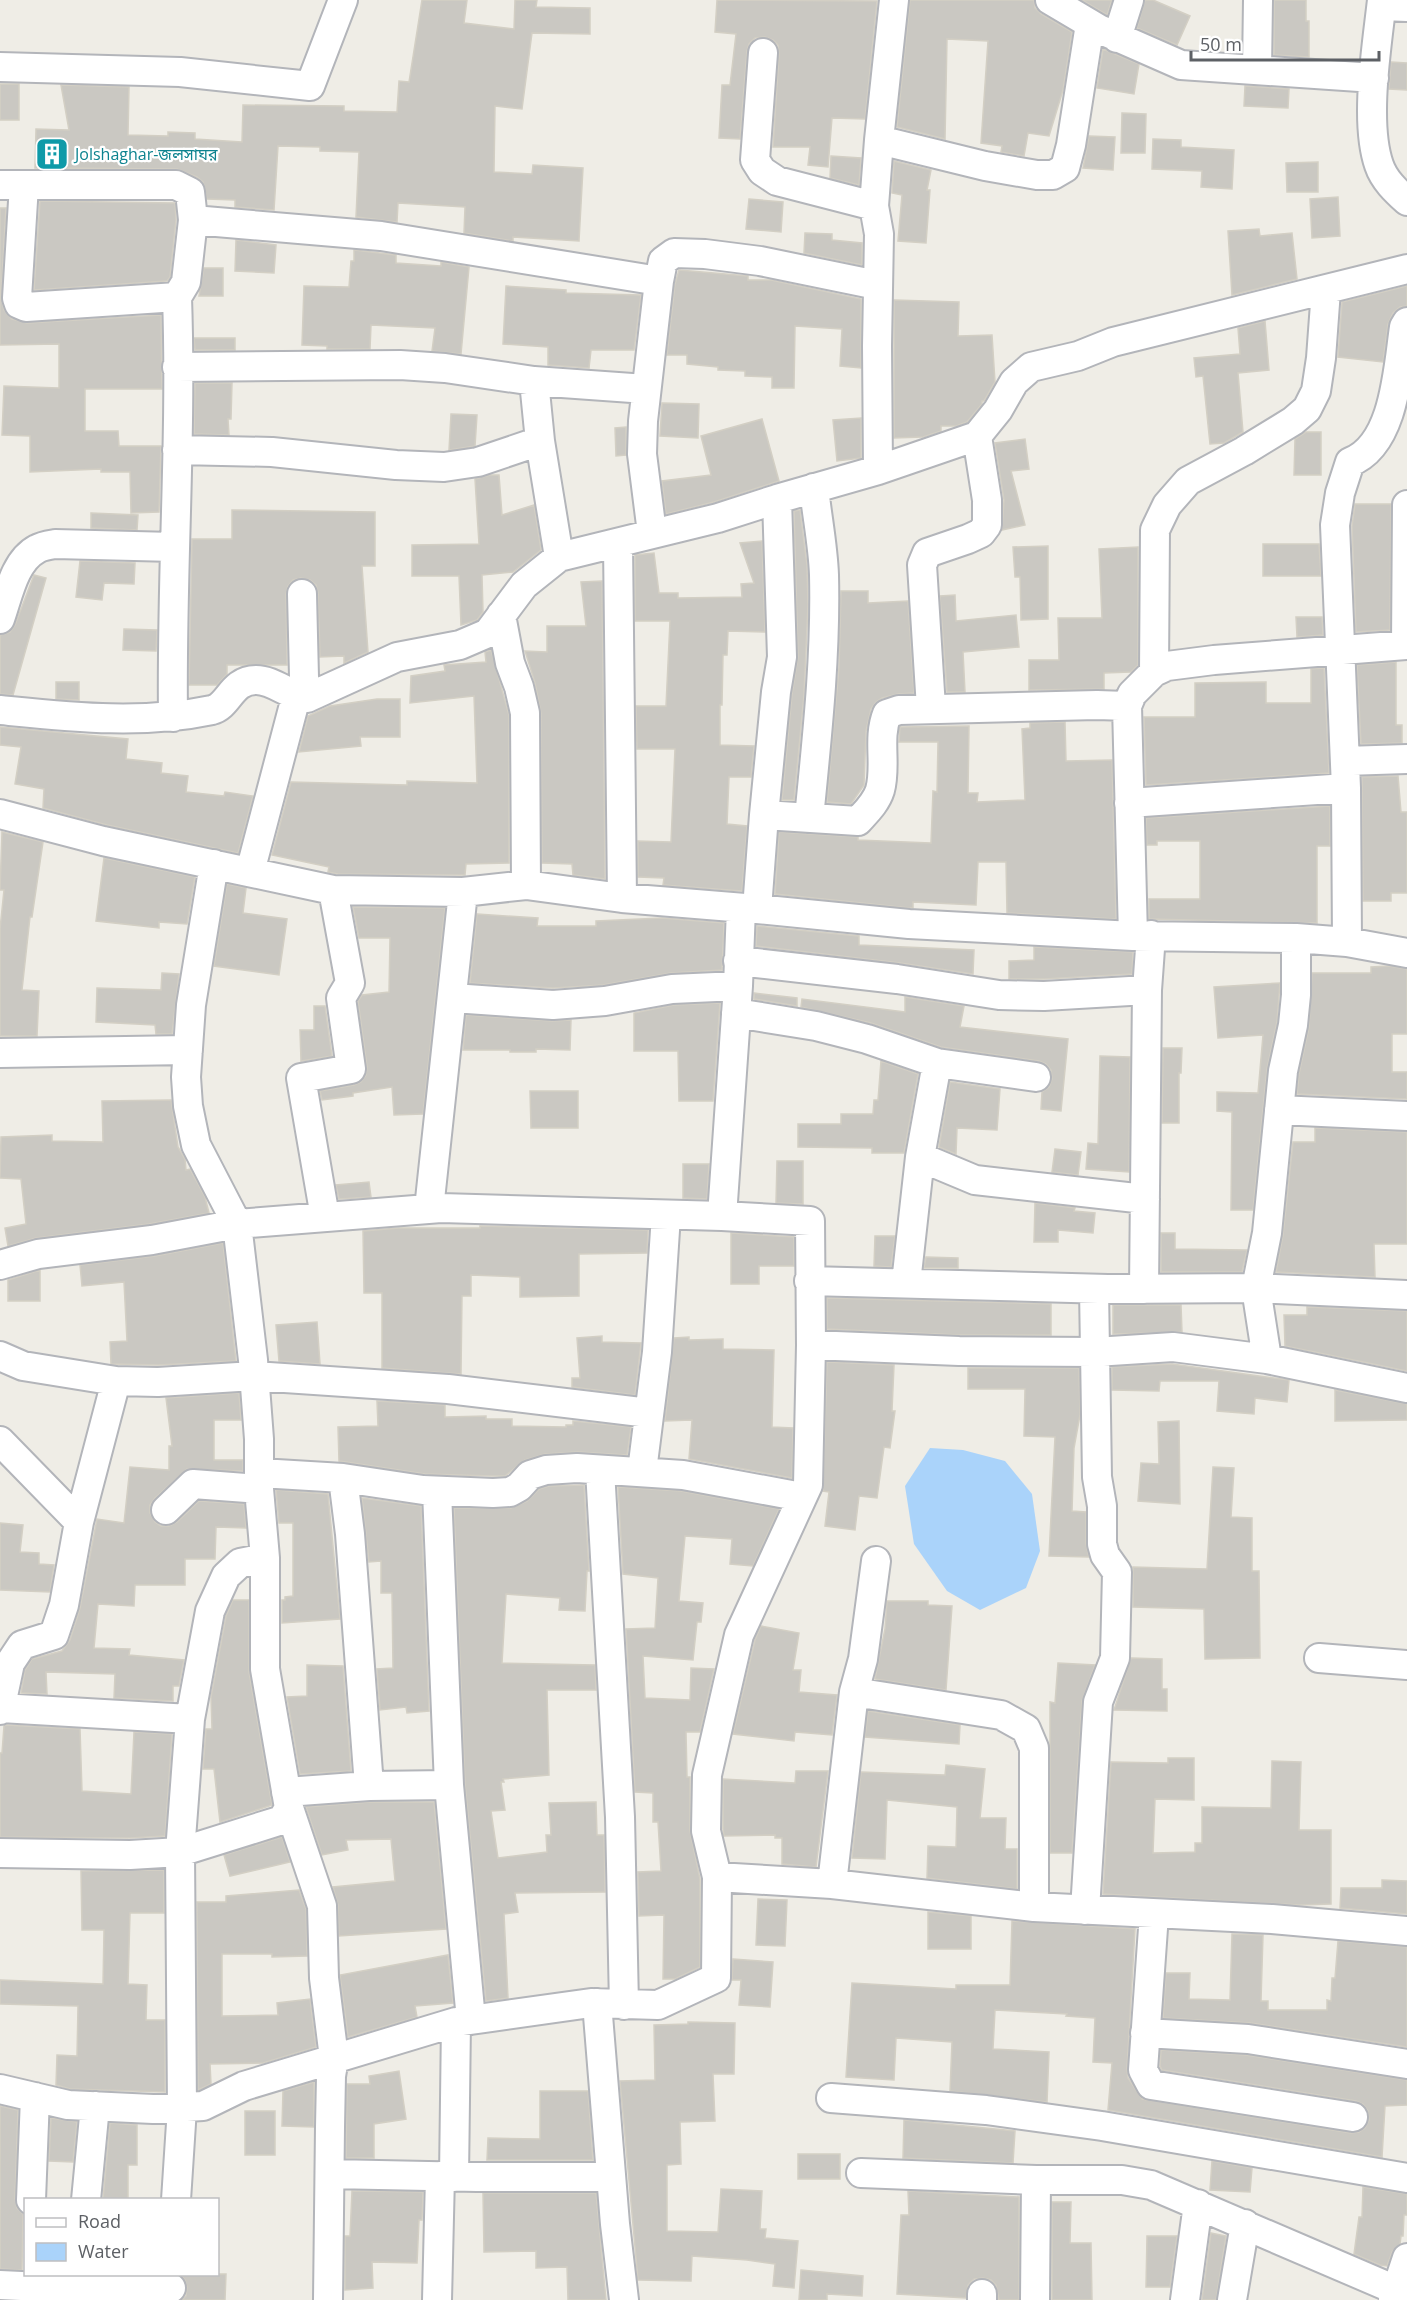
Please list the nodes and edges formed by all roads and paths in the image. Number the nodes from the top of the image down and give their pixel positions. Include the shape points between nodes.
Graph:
1 (343, 0) edge
2 (894, 0) edge
3 (1050, 0) edge
4 (1129, 0) edge
5 (1258, 0) edge
6 (1390, 4) edge
7 (1090, 24) junction
8 (1117, 38) junction
9 (763, 53) dead end
10 (0, 67) edge
11 (1257, 70) junction
12 (1374, 78) junction
13 (879, 140) junction
14 (12, 185) edge
15 (1407, 201) edge
16 (874, 206) junction
17 (193, 220) junction
18 (1407, 269) edge
19 (659, 281) junction
20 (877, 285) junction
21 (1326, 290) junction
22 (177, 297) junction
23 (1407, 322) edge
24 (177, 367) junction
25 (534, 381) junction
26 (646, 389) junction
27 (977, 436) junction
28 (540, 441) junction
29 (177, 450) junction
30 (878, 471) junction
31 (814, 488) junction
32 (777, 499) junction
33 (1407, 505) edge
34 (652, 533) junction
35 (618, 544) junction
36 (174, 547) junction
37 (559, 556) junction
38 (303, 594) dead end
39 (501, 615) junction
40 (0, 619) edge
41 (1407, 645) edge
42 (1340, 650) junction
43 (1154, 672) junction
44 (302, 698) junction
45 (1127, 706) junction
46 (931, 708) junction
47 (0, 710) edge
48 (173, 717) junction
49 (1407, 759) edge
50 (1345, 774) junction
51 (1129, 802) junction
52 (0, 814) edge
53 (764, 815) junction
54 (809, 818) junction
55 (214, 864) junction
56 (250, 872) junction
57 (526, 885) junction
58 (333, 890) junction
59 (463, 891) junction
60 (622, 898) junction
61 (749, 908) junction
62 (1142, 935) junction
63 (1296, 939) junction
64 (1347, 942) junction
65 (1407, 953) edge
66 (738, 987) junction
67 (1147, 990) junction
68 (453, 998) junction
69 (188, 1050) junction
70 (0, 1053) edge
71 (937, 1063) junction
72 (1036, 1077) dead end
73 (1279, 1110) junction
74 (1407, 1116) edge
75 (920, 1157) junction
76 (1145, 1199) junction
77 (429, 1209) junction
78 (666, 1215) junction
79 (722, 1216) junction
80 (325, 1217) junction
81 (237, 1224) junction
82 (0, 1265) edge
83 (809, 1281) junction
84 (906, 1283) junction
85 (1256, 1288) junction
86 (1094, 1289) junction
87 (1144, 1289) junction
88 (1407, 1295) edge
89 (811, 1345) junction
90 (1095, 1352) junction
91 (0, 1356) edge
92 (1267, 1359) junction
93 (254, 1376) junction
94 (116, 1381) junction
95 (1407, 1388) edge
96 (649, 1413) junction
97 (0, 1441) edge
98 (600, 1470) junction
99 (642, 1471) junction
100 (343, 1478) junction
101 (260, 1481) junction
102 (437, 1491) junction
103 (802, 1497) junction
104 (166, 1510) dead end
105 (79, 1522) junction
106 (265, 1558) junction
107 (876, 1561) dead end
108 (1319, 1658) dead end
109 (1407, 1665) edge
110 (854, 1692) junction
111 (0, 1709) edge
112 (190, 1719) junction
113 (449, 1785) junction
114 (369, 1786) junction
115 (287, 1800) junction
116 (180, 1852) junction
117 (0, 1853) edge
118 (717, 1876) junction
119 (832, 1884) junction
120 (1034, 1907) junction
121 (1085, 1910) junction
122 (1154, 1914) junction
123 (1407, 1931) edge
124 (611, 2004) junction
125 (464, 2021) junction
126 (1145, 2033) junction
127 (334, 2058) junction
128 (1407, 2064) edge
129 (0, 2089) edge
130 (35, 2097) junction
131 (831, 2098) dead end
132 (95, 2106) junction
133 (182, 2108) junction
134 (1353, 2117) dead end
135 (861, 2173) dead end
136 (330, 2174) junction
137 (447, 2176) junction
138 (611, 2177) junction
139 (1407, 2178) edge
140 (1036, 2180) junction
141 (31, 2198) edge
142 (86, 2198) edge
143 (176, 2198) edge
144 (1198, 2204) junction
145 (1245, 2224) junction
146 (1407, 2258) edge
147 (84, 2282) edge
148 (19, 2286) edge
149 (171, 2288) edge
150 (1395, 2295) edge
151 (328, 2300) edge
152 (437, 2300) edge
153 (624, 2300) edge
154 (1035, 2300) edge
155 (1185, 2300) edge
156 (1232, 2300) edge

1 - 10 street via 310,86 180,72
2 - 13 street
3 - 7 street
4 - 8 street
5 - 11 street
6 - 12 street
7 - 8 street
7 - 13 street via 1071,146 1065,168 1053,175 985,166
8 - 11 street via 1181,65
9 - 16 street via 755,160 762,171 777,181
11 - 12 street
12 - 15 street via 1373,133 1379,165 1390,186
13 - 16 street
14 - 17 street via 176,185 190,192
14 - 22 street via 19,304 26,307
16 - 20 street via 879,234
17 - 19 street via 381,237
17 - 22 street via 186,282
18 - 21 street
19 - 20 street via 663,261 674,253 684,253 760,261
19 - 26 street
20 - 30 street
21 - 27 street via 1124,339 1078,356 1031,367 1014,382
21 - 43 street via 1322,358 1316,391 1307,409 1244,451 1188,481 1167,505 1155,530
22 - 24 street
23 - 42 street via 1393,404 1373,447 1362,458 1350,462 1340,493 1335,525
24 - 25 street via 400,365
24 - 29 street
25 - 26 street
25 - 28 street
26 - 34 street via 642,454
27 - 30 street
27 - 46 street via 987,525 968,540 927,553 922,565
28 - 29 street via 478,462 444,467 272,452
28 - 37 street
29 - 36 street
30 - 31 street
31 - 32 street
31 - 54 street via 825,610
32 - 34 street
32 - 53 street via 782,657
33 - 41 street
34 - 35 street
35 - 37 street
35 - 60 street
36 - 40 street via 55,544 37,549 19,568
36 - 48 street
37 - 39 street via 524,585
38 - 44 street
39 - 44 street via 488,633 460,645 397,657
39 - 57 street via 525,713
41 - 42 street
42 - 43 street via 1214,660 1167,666
42 - 50 street
43 - 45 street via 1132,694
44 - 48 street via 257,680 241,682 216,709
44 - 56 street
45 - 46 street
45 - 51 street
46 - 54 street via 887,714 882,726 880,790 858,821
47 - 48 street via 100,719
49 - 50 street
50 - 51 street
50 - 64 street
51 - 62 street
52 - 55 street
53 - 54 street
53 - 61 street
55 - 56 street
55 - 69 street via 191,1005
56 - 58 street
57 - 59 street
57 - 60 street
58 - 59 street
58 - 80 street via 350,983 341,998 351,1069 301,1078
59 - 68 street
60 - 61 street
61 - 62 street via 909,924
61 - 66 street
62 - 63 street
62 - 67 street
63 - 64 street
63 - 73 street via 1296,995
64 - 65 street
66 - 67 street via 897,979 999,995
66 - 68 street via 672,989 605,1001 552,1005
66 - 71 street via 816,1026
66 - 79 street
67 - 76 street
68 - 77 street
69 - 70 street
69 - 81 street via 188,1106 196,1145
71 - 72 street
71 - 75 street
73 - 74 street
73 - 85 street via 1267,1233
75 - 76 street via 975,1180
75 - 84 street
76 - 87 street
77 - 78 street
77 - 80 street
78 - 79 street
78 - 96 street
79 - 83 street via 810,1221
80 - 81 street
81 - 82 street via 152,1240 38,1254
81 - 93 street
83 - 84 street
83 - 89 street
84 - 86 street
85 - 87 street
85 - 88 street
85 - 92 street
86 - 87 street
86 - 90 street
89 - 90 street
89 - 103 street via 808,1485
90 - 92 street via 1173,1347
90 - 121 street via 1102,1544 1117,1572 1115,1658 1098,1702
91 - 94 street via 23,1366
92 - 95 street
93 - 94 street
93 - 96 street via 448,1389
93 - 101 street
94 - 105 street
96 - 99 street
97 - 105 street
98 - 99 street
98 - 102 street via 546,1470 530,1476 510,1492
98 - 124 street via 620,1817
99 - 103 street
100 - 101 street
100 - 102 street
100 - 114 street
101 - 104 street via 193,1484
101 - 106 street
102 - 113 street
103 - 118 street via 739,1635 712,1751 707,1775 706,1831
105 - 111 street via 64,1605 54,1635 22,1645 10,1662
106 - 112 street via 240,1563 226,1576 210,1611
106 - 115 street via 266,1669
107 - 110 street via 863,1659
108 - 109 street
110 - 119 street
110 - 120 street via 1001,1715 1026,1729 1034,1748
111 - 112 street
112 - 116 street
113 - 114 street
113 - 125 street
114 - 115 street
115 - 116 street via 282,1820
115 - 127 street via 322,1906 324,1978
116 - 117 street
116 - 133 street
118 - 119 street
118 - 124 street via 717,1978 658,2005
119 - 120 street
120 - 121 street
121 - 122 street
122 - 123 street
122 - 126 street
124 - 125 street
124 - 138 street
125 - 127 street
125 - 137 street
126 - 128 street via 1248,2039
126 - 134 street via 1143,2070 1151,2085
127 - 133 street via 244,2086 203,2106
127 - 136 street
129 - 130 street
130 - 132 street via 68,2105
130 - 141 street
131 - 139 street via 986,2110 1102,2126
132 - 133 street
132 - 142 street
133 - 143 street
135 - 140 street
136 - 137 street
136 - 151 street
137 - 138 street
137 - 152 street
138 - 153 street
140 - 144 street via 1122,2180 1150,2185
140 - 154 street
144 - 145 street
144 - 155 street
145 - 150 street
145 - 156 street
146 - 150 street
147 - 148 street
147 - 149 street

